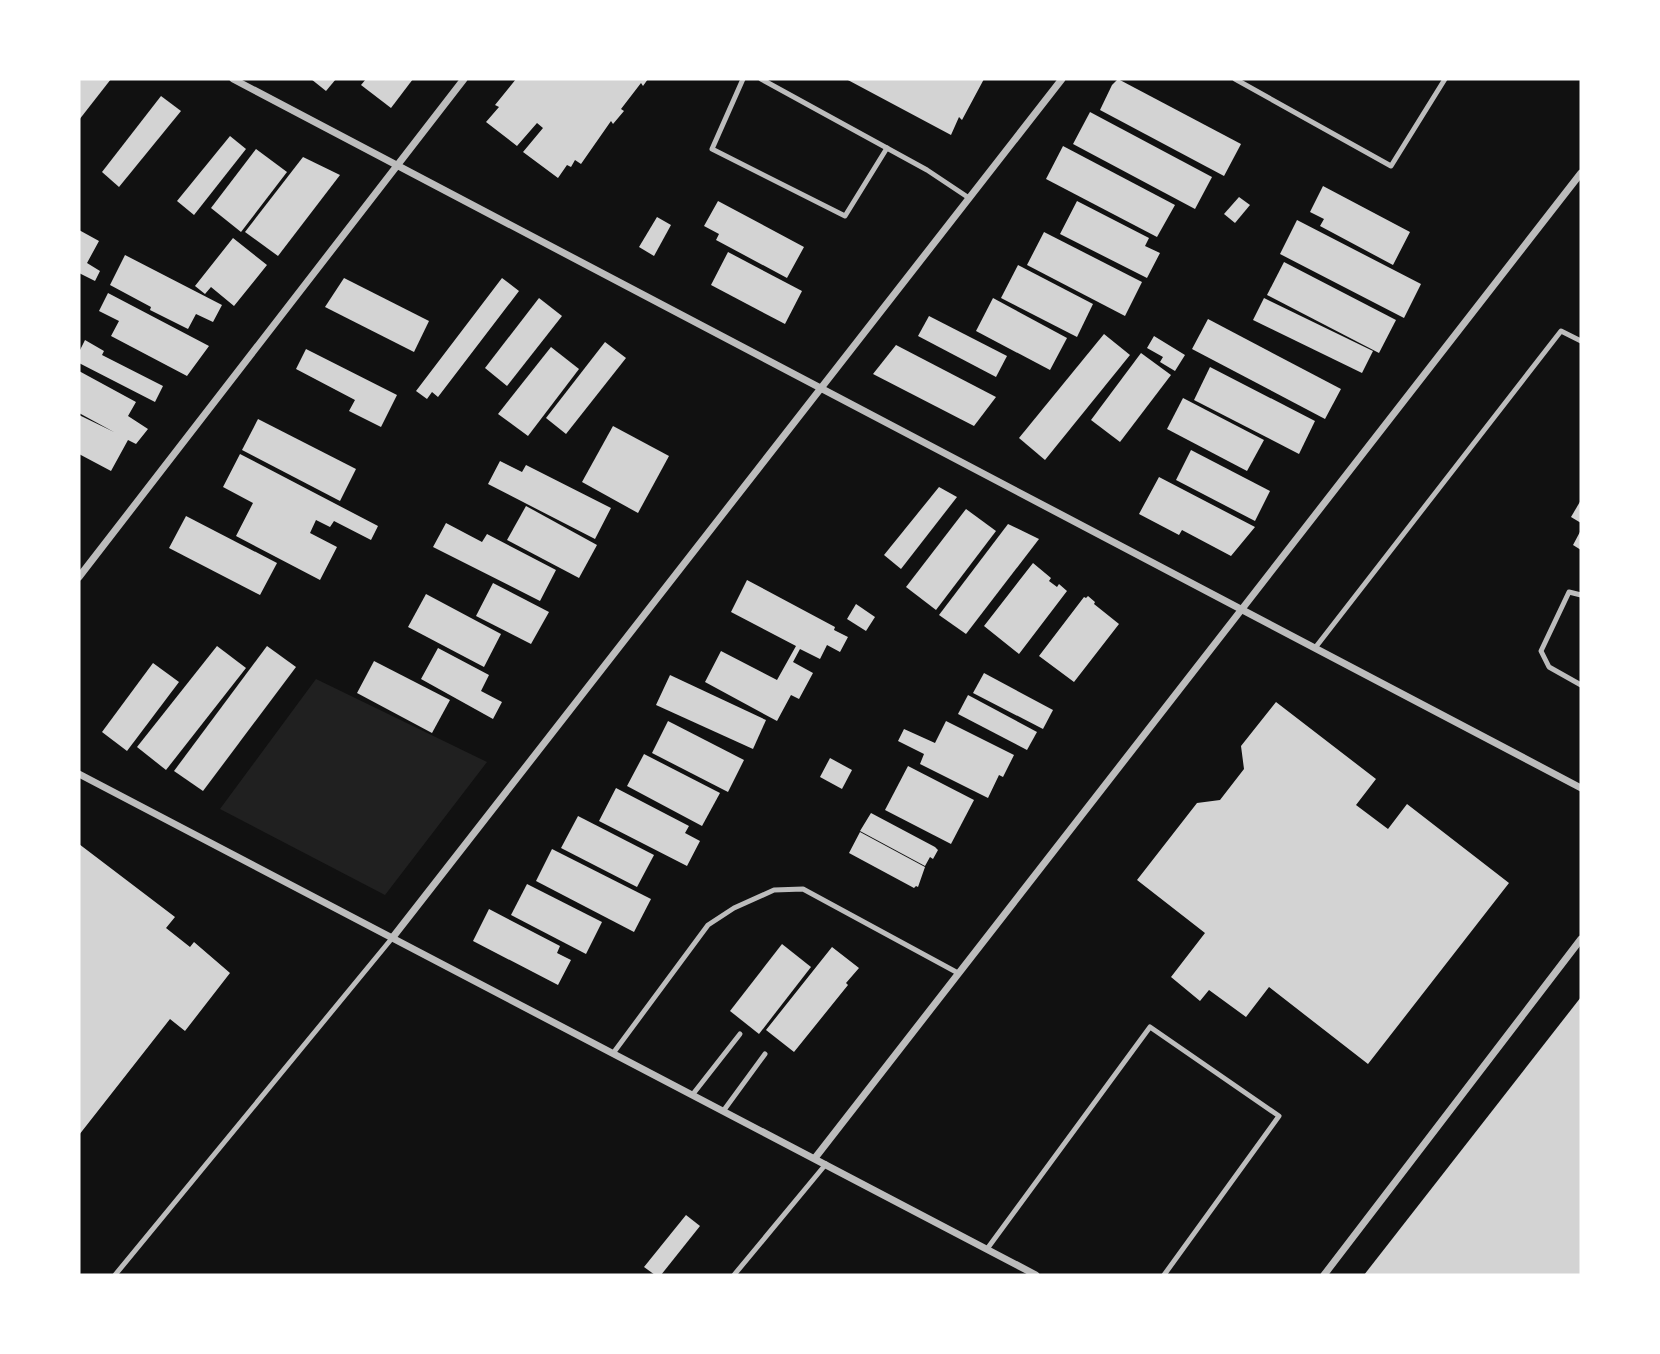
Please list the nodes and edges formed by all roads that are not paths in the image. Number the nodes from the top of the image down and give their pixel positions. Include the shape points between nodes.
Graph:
1 (233, 79) edge
2 (464, 79) edge
3 (743, 79) edge
4 (761, 79) edge
5 (1062, 79) edge
6 (1235, 79) edge
7 (1445, 79) edge
8 (887, 148) junction
9 (398, 166) junction
10 (1581, 173) edge
11 (969, 198) junction
12 (1581, 341) edge
13 (821, 388) junction
14 (79, 577) edge
15 (1581, 595) edge
16 (1241, 609) junction
17 (1315, 648) junction
18 (1581, 685) edge
19 (79, 774) edge
20 (1581, 788) edge
21 (393, 937) junction
22 (1581, 939) edge
23 (958, 973) junction
24 (740, 1034) dead end
25 (614, 1052) junction
26 (765, 1054) dead end
27 (693, 1094) junction
28 (724, 1110) junction
29 (815, 1158) junction
30 (827, 1164) junction
31 (987, 1249) junction
32 (115, 1275) edge
33 (734, 1275) edge
34 (1036, 1275) edge
35 (1164, 1275) edge
36 (1324, 1275) edge

1 - 9 street
2 - 9 street
3 - 8 lane via 712,149 845,216
4 - 8 lane
5 - 11 street
6 - 7 lane via 1391,166
8 - 11 lane
9 - 13 street
9 - 14 street
10 - 16 street
11 - 13 street
12 - 17 lane via 1561,331
13 - 16 street
13 - 21 street
15 - 18 lane via 1569,592 1541,651 1549,667
16 - 17 street
16 - 23 street
17 - 20 street
19 - 21 street
21 - 25 street
21 - 32 lane
22 - 36 street
23 - 25 lane via 803,889 774,890 708,925
23 - 29 street
24 - 27 lane
25 - 27 street
26 - 28 lane
27 - 28 street
28 - 29 street
29 - 30 street
30 - 31 street
30 - 33 lane
31 - 34 street
31 - 35 lane via 1150,1027 1279,1116

